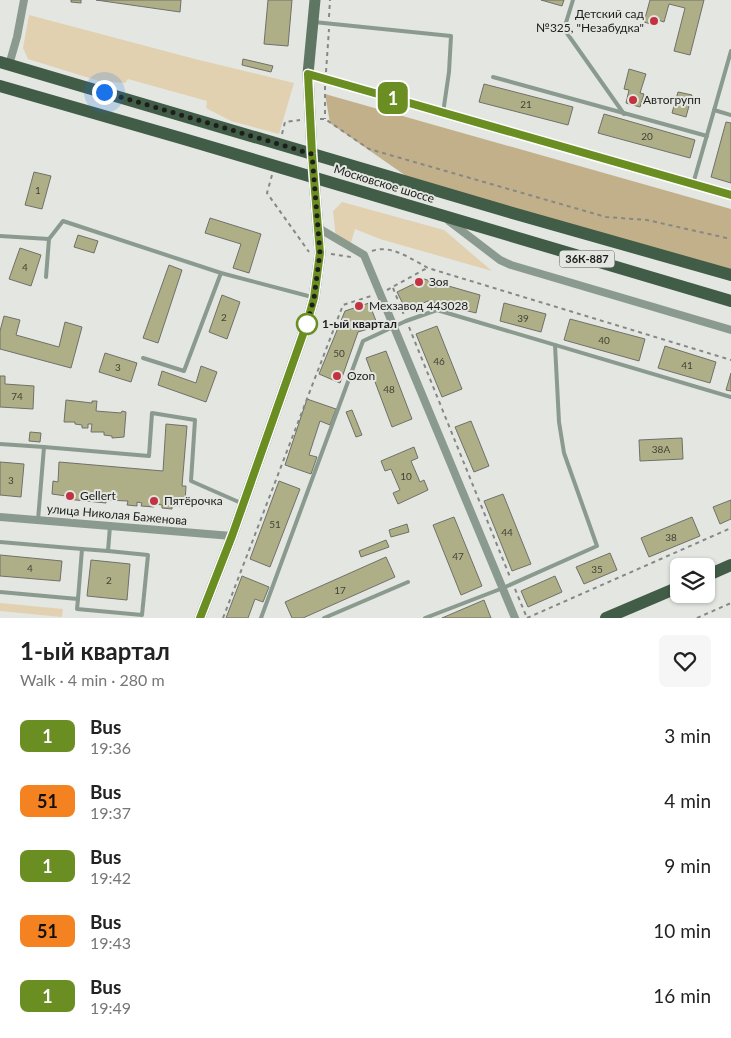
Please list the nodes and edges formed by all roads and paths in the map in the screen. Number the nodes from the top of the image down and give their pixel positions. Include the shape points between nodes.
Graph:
1 (24, 0) edge
2 (315, 0) edge
3 (330, 0) edge
4 (573, 0) edge
5 (312, 22) junction
6 (329, 23) junction
7 (731, 51) edge
8 (5, 64) edge
9 (308, 74) junction
10 (493, 77) dead end
11 (325, 78) junction
12 (0, 86) edge
13 (714, 110) junction
14 (442, 113) junction
15 (624, 114) junction
16 (731, 115) edge
17 (325, 119) dead end
18 (707, 136) junction
19 (312, 154) junction
20 (314, 178) junction
21 (693, 184) junction
22 (731, 195) edge
23 (444, 217) junction
24 (320, 229) junction
25 (0, 236) edge
26 (49, 239) junction
27 (221, 273) junction
28 (731, 275) edge
29 (46, 277) dead end
30 (393, 288) junction
31 (379, 293) junction
32 (314, 298) junction
33 (731, 301) edge
34 (406, 321) junction
35 (394, 327) junction
36 (731, 330) edge
37 (554, 346) junction
38 (143, 358) dead end
39 (731, 360) edge
40 (731, 397) edge
41 (0, 444) edge
42 (44, 447) junction
43 (243, 504) junction
44 (0, 517) edge
45 (38, 520) junction
46 (110, 526) junction
47 (731, 528) edge
48 (232, 536) junction
49 (0, 542) edge
50 (82, 549) junction
51 (108, 551) junction
52 (731, 565) edge
53 (715, 572) edge
54 (408, 582) dead end
55 (513, 583) junction
56 (503, 588) junction
57 (670, 591) edge
58 (0, 592) edge
59 (78, 599) junction
60 (731, 603) edge
61 (200, 618) edge
62 (222, 618) edge
63 (261, 618) edge
64 (324, 618) edge
65 (425, 618) edge
66 (515, 618) edge
67 (527, 618) edge
68 (606, 618) edge
69 (697, 618) edge

1 - 8 street via 17,37
2 - 5 street
3 - 6 path
4 - 15 lane via 564,30
5 - 6 lane
5 - 9 street
6 - 11 path
6 - 14 lane via 451,36
7 - 13 lane
8 - 19 main road, Московское шоссе / 36К-887
9 - 11 street
9 - 19 street
10 - 15 lane
11 - 14 street
11 - 17 path
12 - 20 main road, Московское шоссе / 36К-887
13 - 16 lane
13 - 18 lane
14 - 21 street
15 - 18 lane
18 - 21 lane
19 - 20 street
19 - 28 main road, Московское шоссе / 36К-887
20 - 23 main road, Московское шоссе / 36К-887
20 - 24 street
21 - 22 street
23 - 33 main road, Московское шоссе / 36К-887
23 - 36 street via 500,260 512,265
24 - 31 street via 364,255
24 - 32 street
25 - 26 lane
26 - 27 lane via 63,221
26 - 29 lane
27 - 32 lane
27 - 38 lane via 184,371
30 - 31 path
30 - 34 path
30 - 39 path via 428,268
31 - 35 street
31 - 62 path via 343,305
32 - 43 street
34 - 35 lane
34 - 37 lane via 437,310
34 - 55 path
35 - 56 street
35 - 63 lane via 363,341
37 - 40 lane
37 - 55 lane via 564,453 597,546
41 - 42 lane
42 - 43 lane via 149,456 152,413 195,420 191,480
42 - 45 lane
43 - 48 street
44 - 45 street, улица Николая Баженова
45 - 46 street, улица Николая Баженова
46 - 48 street, улица Николая Баженова
46 - 51 lane
47 - 67 path
48 - 61 street
49 - 50 lane
50 - 51 lane
50 - 59 lane
51 - 59 lane via 148,555 142,615 77,610
52 - 53 main road
54 - 64 lane
55 - 56 lane
55 - 67 path
56 - 65 lane
56 - 66 street
57 - 68 main road
58 - 59 lane
60 - 69 path

